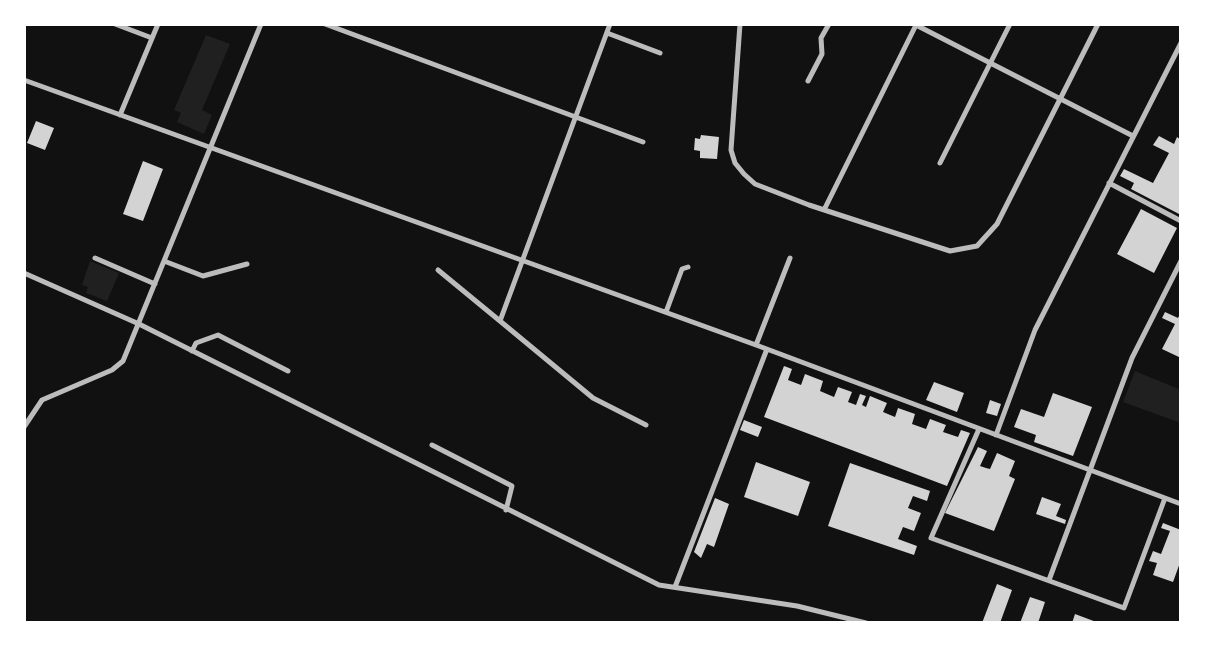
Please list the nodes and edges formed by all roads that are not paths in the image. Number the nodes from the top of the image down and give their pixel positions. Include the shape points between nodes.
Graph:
1 (115, 24) edge
2 (158, 24) edge
3 (261, 24) edge
4 (325, 24) edge
5 (610, 24) edge
6 (740, 24) edge
7 (829, 24) edge
8 (916, 24) edge
9 (1010, 24) edge
10 (1098, 24) edge
11 (607, 33) junction
12 (152, 38) junction
13 (1181, 43) edge
14 (660, 53) dead end
15 (991, 63) junction
16 (24, 80) edge
17 (808, 81) dead end
18 (1059, 98) junction
19 (120, 115) junction
20 (576, 117) junction
21 (1133, 136) junction
22 (643, 142) dead end
23 (212, 146) junction
24 (940, 163) dead end
25 (1109, 183) junction
26 (824, 210) junction
27 (1181, 221) edge
28 (95, 258) dead end
29 (790, 258) dead end
30 (524, 260) junction
31 (164, 261) junction
32 (1181, 261) edge
33 (247, 264) dead end
34 (688, 267) dead end
35 (438, 270) dead end
36 (24, 273) edge
37 (155, 284) junction
38 (666, 312) junction
39 (500, 321) junction
40 (139, 324) junction
41 (756, 345) junction
42 (767, 349) junction
43 (192, 351) junction
44 (288, 371) dead end
45 (646, 425) dead end
46 (24, 427) edge
47 (979, 429) junction
48 (996, 435) junction
49 (432, 445) dead end
50 (1091, 472) junction
51 (1165, 498) junction
52 (1181, 504) edge
53 (506, 510) junction
54 (1049, 580) junction
55 (675, 587) junction
56 (866, 623) edge

1 - 12 street
2 - 12 street
3 - 23 street
4 - 20 street
5 - 11 street
6 - 26 street via 731,150 735,163 755,184
7 - 17 street
8 - 15 street
8 - 26 street
9 - 15 street
10 - 18 street
11 - 14 street
11 - 20 street
12 - 19 street
13 - 21 street
15 - 18 street
15 - 24 street
16 - 19 street
18 - 21 street
18 - 26 street via 997,224 977,246 950,251
19 - 23 street
20 - 22 street
20 - 30 street
21 - 25 street
23 - 30 street
23 - 31 street
25 - 27 street
25 - 48 street via 1035,330
28 - 37 street
29 - 41 street
30 - 38 street
30 - 39 street
31 - 33 street via 203,276
31 - 37 street
32 - 50 street via 1132,358
34 - 38 street via 682,269
35 - 39 street
36 - 40 street
37 - 40 street
38 - 41 street
39 - 45 street via 593,398
40 - 43 street
40 - 46 street via 118,367 42,400
41 - 42 street
42 - 47 street
42 - 55 street
43 - 44 street via 196,343 218,335
43 - 53 street
47 - 48 street
47 - 54 street via 931,538
48 - 50 street
49 - 53 street via 512,486
50 - 51 street
50 - 54 street
51 - 52 street
51 - 54 street via 1124,608
53 - 55 street via 659,585
55 - 56 street

